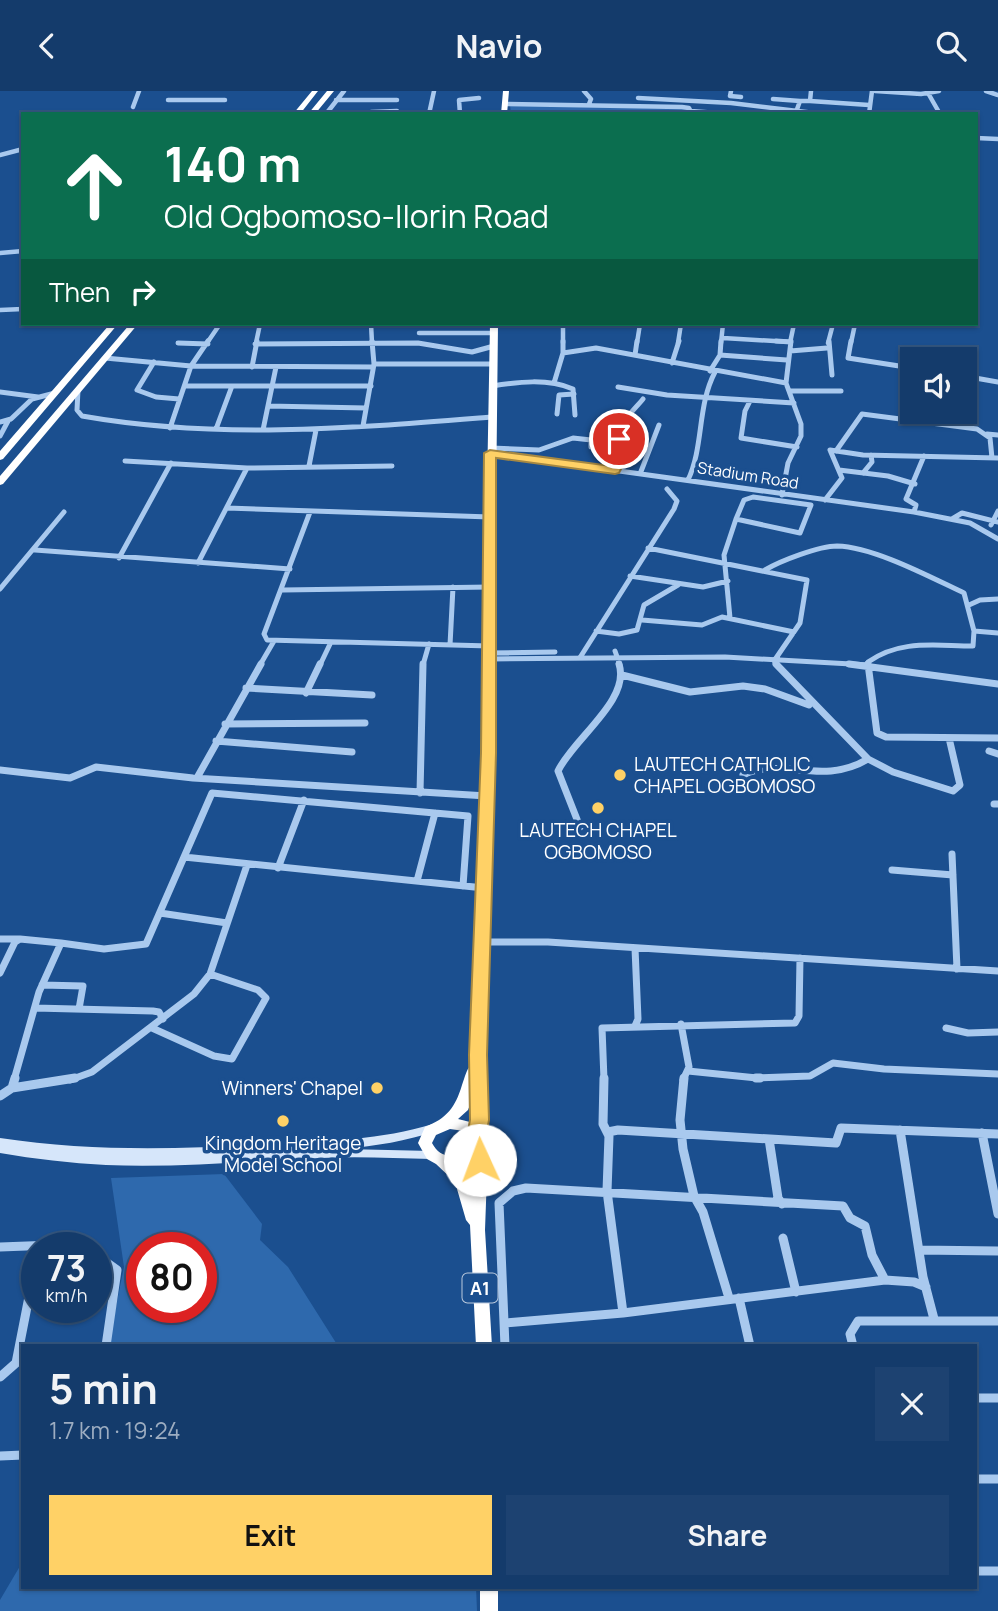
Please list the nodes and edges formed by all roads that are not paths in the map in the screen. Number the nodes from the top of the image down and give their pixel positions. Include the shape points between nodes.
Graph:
1 (139, 91) edge
2 (315, 91) edge
3 (331, 91) edge
4 (344, 91) edge
5 (434, 91) edge
6 (506, 91) edge
7 (584, 91) edge
8 (640, 91) edge
9 (732, 91) edge
10 (744, 91) edge
11 (811, 91) edge
12 (874, 91) edge
13 (939, 91) edge
14 (986, 91) edge
15 (226, 92) edge
16 (668, 92) edge
17 (398, 93) dead end
18 (928, 93) junction
19 (998, 95) edge
20 (741, 97) junction
21 (479, 98) dead end
22 (638, 98) junction
23 (338, 99) junction
24 (669, 99) junction
25 (773, 99) dead end
26 (168, 100) dead end
27 (225, 100) junction
28 (397, 100) junction
29 (681, 100) junction
30 (374, 101) junction
31 (800, 101) junction
32 (810, 101) junction
33 (505, 104) junction
34 (589, 104) junction
35 (737, 104) junction
36 (218, 105) dead end
37 (869, 105) junction
38 (642, 106) junction
39 (668, 106) junction
40 (133, 107) dead end
41 (682, 107) junction
42 (796, 111) junction
43 (298, 112) edge
44 (313, 112) edge
45 (328, 112) edge
46 (370, 112) edge
47 (398, 112) edge
48 (429, 112) edge
49 (460, 112) edge
50 (504, 112) edge
51 (690, 112) edge
52 (805, 112) edge
53 (869, 112) edge
54 (939, 112) edge
55 (978, 138) edge
56 (998, 139) edge
57 (21, 150) edge
58 (0, 155) edge
59 (21, 251) edge
60 (0, 253) edge
61 (21, 309) edge
62 (0, 310) edge
63 (112, 326) edge
64 (132, 326) edge
65 (219, 326) edge
66 (260, 326) edge
67 (371, 326) edge
68 (564, 326) edge
69 (640, 326) edge
70 (681, 326) edge
71 (723, 326) edge
72 (794, 326) edge
73 (832, 326) edge
74 (855, 326) edge
75 (494, 328) edge
76 (419, 333) dead end
77 (723, 338) junction
78 (791, 342) junction
79 (178, 343) dead end
80 (208, 344) junction
81 (255, 344) junction
82 (375, 344) junction
83 (494, 346) junction
84 (827, 348) junction
85 (789, 351) junction
86 (563, 353) junction
87 (635, 355) junction
88 (720, 355) junction
89 (106, 358) junction
90 (787, 360) junction
91 (154, 362) junction
92 (671, 363) junction
93 (493, 364) junction
94 (191, 366) junction
95 (374, 366) junction
96 (900, 366) edge
97 (252, 367) junction
98 (276, 367) junction
99 (712, 371) junction
100 (832, 375) dead end
101 (977, 378) edge
102 (998, 382) edge
103 (554, 383) junction
104 (786, 383) junction
105 (186, 386) junction
106 (232, 386) junction
107 (272, 386) junction
108 (371, 386) junction
109 (492, 386) junction
110 (618, 387) dead end
111 (78, 390) junction
112 (791, 391) junction
113 (841, 391) dead end
114 (0, 392) edge
115 (573, 394) junction
116 (52, 396) junction
117 (704, 396) junction
118 (38, 397) junction
119 (179, 399) junction
120 (643, 399) dead end
121 (750, 401) junction
122 (794, 403) junction
123 (268, 407) junction
124 (366, 408) junction
125 (557, 414) dead end
126 (575, 415) dead end
127 (491, 417) junction
128 (9, 421) junction
129 (0, 422) edge
130 (659, 425) dead end
131 (363, 426) junction
132 (170, 428) junction
133 (216, 429) junction
134 (263, 429) junction
135 (316, 430) junction
136 (987, 434) junction
137 (998, 435) edge
138 (0, 436) edge
139 (591, 447) dead end
140 (797, 447) junction
141 (490, 450) junction
142 (836, 451) junction
143 (872, 455) junction
144 (924, 456) junction
145 (0, 457) edge
146 (995, 458) edge
147 (125, 461) dead end
148 (171, 463) junction
149 (309, 466) junction
150 (392, 466) dead end
151 (247, 468) junction
152 (839, 470) junction
153 (615, 471) junction
154 (863, 473) junction
155 (640, 474) junction
156 (688, 480) junction
157 (0, 482) edge
158 (915, 484) junction
159 (667, 489) dead end
160 (782, 495) junction
161 (825, 500) junction
162 (227, 510) junction
163 (998, 511) edge
164 (64, 512) dead end
165 (310, 512) junction
166 (914, 512) junction
167 (491, 517) junction
168 (735, 519) junction
169 (952, 519) junction
170 (995, 521) edge
171 (989, 532) junction
172 (998, 539) edge
173 (648, 548) junction
174 (35, 550) junction
175 (119, 558) junction
176 (723, 561) junction
177 (198, 563) junction
178 (290, 569) junction
179 (765, 570) junction
180 (630, 576) junction
181 (728, 581) junction
182 (678, 585) junction
183 (453, 587) junction
184 (490, 587) junction
185 (0, 589) edge
186 (283, 590) junction
187 (998, 599) edge
188 (969, 605) junction
189 (730, 618) junction
190 (642, 620) junction
191 (596, 631) junction
192 (974, 631) junction
193 (794, 632) junction
194 (998, 633) edge
195 (274, 642) junction
196 (331, 642) junction
197 (429, 644) junction
198 (450, 645) junction
199 (489, 653) junction
200 (615, 653) junction
201 (582, 654) junction
202 (774, 659) junction
203 (867, 664) junction
204 (622, 675) junction
205 (998, 684) edge
206 (246, 688) junction
207 (306, 693) junction
208 (372, 695) dead end
209 (809, 705) dead end
210 (365, 723) dead end
211 (225, 724) junction
212 (949, 738) junction
213 (998, 738) edge
214 (216, 741) junction
215 (989, 751) dead end
216 (352, 752) dead end
217 (998, 754) edge
218 (868, 759) junction
219 (0, 770) edge
220 (743, 775) dead end
221 (198, 776) junction
222 (420, 793) junction
223 (487, 796) junction
224 (304, 800) junction
225 (435, 813) junction
226 (580, 827) dead end
227 (952, 854) dead end
228 (184, 857) junction
229 (247, 865) junction
230 (278, 868) junction
231 (892, 870) dead end
232 (953, 875) junction
233 (416, 881) junction
234 (463, 886) junction
235 (484, 888) junction
236 (160, 913) junction
237 (227, 923) junction
238 (0, 939) edge
239 (20, 939) junction
240 (482, 942) junction
241 (61, 943) junction
242 (635, 948) junction
243 (800, 958) junction
244 (957, 969) junction
245 (998, 971) edge
246 (0, 973) edge
247 (210, 974) junction
248 (43, 985) junction
249 (35, 1007) junction
250 (79, 1009) junction
251 (163, 1019) junction
252 (681, 1024) junction
253 (635, 1026) junction
254 (152, 1028) junction
255 (946, 1028) dead end
256 (998, 1032) edge
257 (478, 1055) junction
258 (688, 1071) junction
259 (998, 1074) edge
260 (4, 1092) edge
261 (439, 1125) junction
262 (900, 1130) junction
263 (608, 1132) junction
264 (682, 1133) junction
265 (982, 1133) junction
266 (998, 1134) edge
267 (477, 1138) junction
268 (769, 1139) junction
269 (0, 1142) edge
270 (0, 1149) edge
271 (207, 1156) junction
272 (435, 1157) junction
273 (127, 1158) junction
274 (607, 1191) junction
275 (694, 1196) junction
276 (776, 1202) junction
277 (998, 1214) edge
278 (477, 1230) junction
279 (783, 1238) dead end
280 (21, 1246) edge
281 (0, 1247) edge
282 (919, 1250) junction
283 (998, 1251) edge
284 (112, 1266) edge
285 (885, 1280) junction
286 (921, 1282) junction
287 (796, 1292) junction
288 (734, 1298) junction
289 (112, 1305) edge
290 (623, 1313) junction
291 (934, 1319) junction
292 (998, 1321) edge
293 (24, 1323) edge
294 (109, 1323) edge
295 (503, 1324) junction
296 (106, 1344) edge
297 (484, 1344) edge
298 (505, 1344) edge
299 (749, 1344) edge
300 (852, 1344) edge
301 (0, 1377) edge
302 (977, 1398) edge
303 (998, 1398) edge
304 (21, 1455) edge
305 (0, 1456) edge
306 (977, 1479) edge
307 (998, 1479) edge
308 (977, 1571) edge
309 (998, 1571) edge
310 (489, 1589) edge
311 (489, 1611) edge

1 - 40 street
2 - 43 highway
3 - 44 highway
4 - 23 street
5 - 48 street
6 - 33 highway
7 - 34 street via 591,99
8 - 22 street
9 - 20 street via 730,96
10 - 20 street
11 - 32 street
12 - 18 street
12 - 37 street
13 - 18 street
14 - 19 street
15 - 27 street via 229,97
16 - 24 street
17 - 28 street
18 - 54 street
20 - 35 street
21 - 49 street via 459,100
22 - 24 street
22 - 38 street
23 - 30 street
23 - 45 street
24 - 29 street
24 - 39 street
25 - 31 street
26 - 27 street via 198,104
27 - 36 street
28 - 30 street
28 - 47 street
29 - 35 street
29 - 41 street
30 - 46 street
31 - 32 street
31 - 42 street
32 - 37 street
33 - 34 street
33 - 50 highway
34 - 38 street
35 - 42 street
37 - 53 street
38 - 39 street
39 - 41 street
41 - 51 street
42 - 52 street
55 - 56 street
57 - 58 street
59 - 60 street
61 - 62 street
63 - 116 highway
64 - 89 highway
65 - 80 street
66 - 81 street
67 - 82 street
68 - 86 street
69 - 87 street
70 - 92 street via 677,354
71 - 77 street
72 - 78 street
73 - 84 street
74 - 96 street via 848,358
75 - 76 street
75 - 83 highway, A1
77 - 78 street
77 - 88 street
78 - 85 street
79 - 80 street
80 - 94 street
81 - 82 street
81 - 97 street
82 - 83 street via 418,343 472,352
82 - 95 street
83 - 93 highway, A1
84 - 85 street
84 - 100 street
85 - 90 street
86 - 87 street via 596,348
86 - 103 street
87 - 92 street
88 - 90 street
88 - 99 street
89 - 91 street
89 - 111 highway
90 - 104 street
91 - 94 street
91 - 119 street via 137,390
92 - 99 street
93 - 95 street
93 - 109 highway, A1
94 - 97 street
94 - 105 street
95 - 98 street
95 - 108 street
97 - 98 street
98 - 107 street
99 - 104 street
99 - 117 street
101 - 102 street
103 - 109 street
103 - 115 street via 572,388
104 - 112 street
105 - 106 street
105 - 119 street
106 - 107 street
106 - 133 street
107 - 108 street
107 - 123 street
108 - 124 street
109 - 127 highway, A1
110 - 117 street
111 - 132 street via 77,410 82,416
111 - 157 highway
112 - 113 street
112 - 122 street
114 - 118 street
115 - 125 street via 559,395
115 - 126 street
116 - 118 street
116 - 145 highway
117 - 121 street
117 - 156 street via 695,465
118 - 128 street
119 - 132 street
120 - 153 street via 620,435 624,452
121 - 122 street
121 - 140 street via 741,437
122 - 140 street via 801,424
123 - 124 street
123 - 134 street
124 - 131 street
127 - 131 street
127 - 141 highway, A1
128 - 129 street
128 - 138 street
130 - 155 street
131 - 135 street
132 - 133 street
133 - 134 street
134 - 135 street
135 - 149 street
136 - 137 street
136 - 142 street via 862,414
136 - 146 street
139 - 141 street via 591,440 577,438 539,450
140 - 160 street via 788,463
141 - 153 street, Stadium Road
141 - 167 highway, A1
142 - 143 street
142 - 152 street via 830,451
143 - 144 street
143 - 154 street
144 - 146 street
144 - 158 street
147 - 148 street
148 - 151 street
148 - 175 street
149 - 150 street
149 - 151 street
151 - 162 street
152 - 154 street
152 - 161 street via 842,479
153 - 155 street, Stadium Road
154 - 158 street
155 - 156 street, Stadium Road
156 - 160 street, Stadium Road
158 - 166 street via 906,501 916,505
159 - 173 street via 677,502
160 - 161 street, Stadium Road
161 - 166 street, Stadium Road
162 - 165 street
162 - 177 street
163 - 170 street
164 - 174 street
165 - 167 street
165 - 178 street
166 - 169 street, Stadium Road
167 - 184 highway, A1
168 - 168 street via 800,533 811,505 753,496 744,500
168 - 176 street
169 - 170 street via 961,513
169 - 171 street, Stadium Road
170 - 171 street
171 - 172 street, Stadium Road
173 - 176 street
173 - 180 street
174 - 175 street
174 - 185 street
175 - 177 street
176 - 179 street
176 - 181 street
177 - 178 street
178 - 186 street
179 - 188 street via 836,546 879,555 921,572 964,593
179 - 193 street via 809,582
180 - 182 street
180 - 191 street
181 - 182 street via 714,587
181 - 189 street
182 - 190 street via 644,605
183 - 184 street
183 - 186 street
183 - 198 street
184 - 199 highway, A1
186 - 195 street via 264,634
187 - 188 street
188 - 192 street
189 - 190 street via 702,625
189 - 193 street
190 - 191 street via 637,630 626,634
191 - 201 street
192 - 194 street
192 - 203 street via 973,646 908,643 885,650
193 - 202 street
195 - 196 street
195 - 206 street
196 - 197 street
196 - 207 street
197 - 198 street
197 - 222 street via 424,658
198 - 199 street
199 - 201 street
199 - 223 highway, A1
200 - 201 street
200 - 202 street
200 - 204 street
202 - 203 street
202 - 218 street
203 - 205 street
203 - 212 street via 880,736
204 - 209 street via 673,691 765,689
204 - 226 street via 600,717 558,771
206 - 207 street
206 - 211 street
207 - 208 street
210 - 211 street
211 - 214 street
212 - 213 street
212 - 218 street via 960,785 953,791
214 - 216 street
214 - 221 street
215 - 217 street
218 - 220 street via 847,772 819,775 753,770
219 - 221 street via 70,778 96,767 192,779
221 - 222 street
222 - 223 street
223 - 235 highway, A1
224 - 225 street
224 - 228 street via 212,793
224 - 230 street
225 - 233 street
225 - 234 street via 470,818
227 - 232 street
228 - 229 street
228 - 236 street
229 - 230 street
229 - 237 street
230 - 233 street
231 - 232 street
232 - 244 street
233 - 234 street
234 - 235 street
235 - 240 highway, A1
236 - 237 street
236 - 241 street via 141,947
237 - 247 street
238 - 239 street
239 - 241 street
239 - 246 street
240 - 242 street
240 - 257 highway, A1
241 - 248 street
242 - 243 street
242 - 253 street
243 - 244 street
243 - 252 street via 795,1023
244 - 245 street
247 - 251 street
247 - 254 street via 258,990 266,998 232,1059 214,1056
248 - 249 street
248 - 250 street via 83,986
249 - 250 street
249 - 260 street
250 - 251 street via 159,1012
251 - 254 street
252 - 253 street
252 - 258 street
253 - 263 street via 602,1028 603,1124
254 - 260 street via 80,1077
255 - 256 street
257 - 261 highway, A1 via 463,1106
257 - 267 highway, A1
258 - 259 street via 757,1078 810,1076 833,1063
258 - 264 street via 682,1093
261 - 267 highway via 463,1124
261 - 271 street via 409,1135
261 - 272 highway via 425,1143
262 - 265 street
262 - 268 street via 841,1128 836,1143
262 - 282 street
263 - 264 street
263 - 274 street
264 - 268 street
264 - 275 street
265 - 266 street
265 - 277 street
267 - 272 highway via 476,1147 465,1158 447,1161
267 - 278 highway, A1
268 - 276 street
269 - 273 street
270 - 273 street via 69,1159
271 - 272 street via 370,1153
271 - 273 street
272 - 278 highway, A1 via 462,1179
274 - 275 street
274 - 290 street
274 - 295 street via 526,1188 513,1191 499,1203
275 - 276 street
275 - 288 street
276 - 285 street via 843,1206 850,1218 865,1226 872,1255
278 - 297 highway, A1
279 - 287 street
280 - 281 street
282 - 283 street
282 - 286 street
284 - 289 street via 117,1270
285 - 286 street
285 - 287 street
286 - 291 street
287 - 288 street
288 - 290 street
288 - 299 street
290 - 295 street
291 - 292 street
291 - 300 street via 858,1321 850,1334
293 - 301 street via 16,1363
294 - 296 street
295 - 298 street
302 - 303 street
304 - 305 street
306 - 307 street
308 - 309 street
310 - 311 highway

